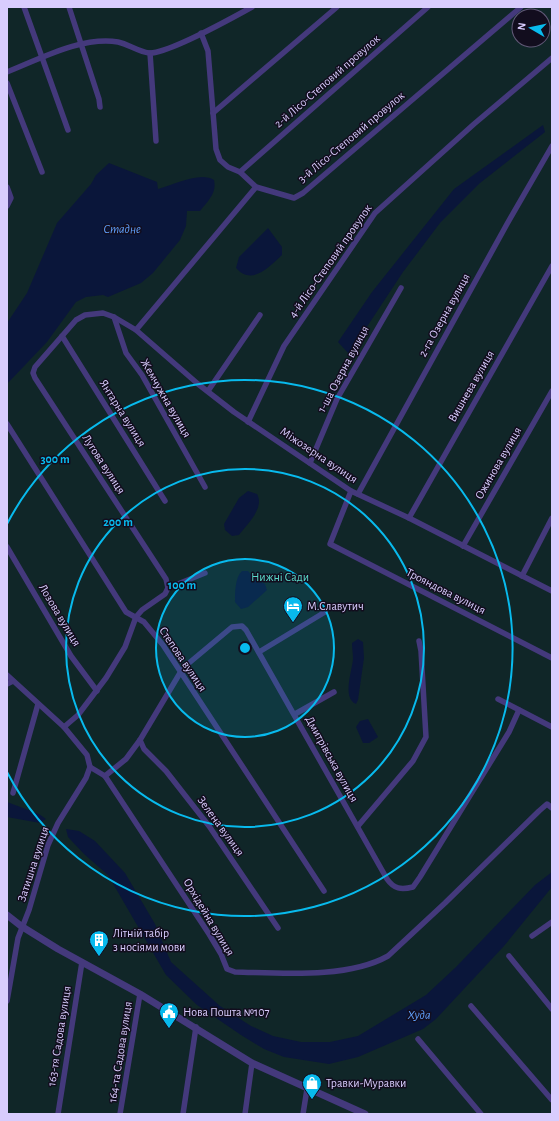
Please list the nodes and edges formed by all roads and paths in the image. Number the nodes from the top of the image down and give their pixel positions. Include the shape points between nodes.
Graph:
1 (24, 7) edge
2 (68, 7) edge
3 (252, 7) edge
4 (337, 7) edge
5 (428, 7) edge
6 (521, 7) edge
7 (201, 33) junction
8 (81, 44) junction
9 (150, 53) junction
10 (552, 58) edge
11 (42, 59) junction
12 (7, 72) edge
13 (7, 83) edge
14 (100, 107) dead end
15 (213, 113) junction
16 (68, 130) dead end
17 (156, 141) dead end
18 (552, 146) edge
19 (42, 172) dead end
20 (240, 172) junction
21 (256, 187) junction
22 (7, 188) edge
23 (7, 206) edge
24 (552, 266) edge
25 (401, 288) dead end
26 (260, 315) dead end
27 (114, 317) junction
28 (136, 330) junction
29 (62, 336) junction
30 (208, 391) junction
31 (552, 391) edge
32 (248, 422) junction
33 (7, 424) edge
34 (310, 463) junction
35 (205, 487) dead end
36 (352, 491) junction
37 (358, 494) junction
38 (165, 501) dead end
39 (409, 518) junction
40 (552, 518) edge
41 (463, 546) junction
42 (7, 547) edge
43 (205, 573) dead end
44 (522, 576) junction
45 (168, 588) junction
46 (552, 591) edge
47 (325, 612) dead end
48 (136, 617) junction
49 (419, 641) dead end
50 (259, 652) junction
51 (552, 658) edge
52 (180, 673) junction
53 (7, 675) edge
54 (13, 681) junction
55 (7, 684) edge
56 (97, 692) junction
57 (334, 692) dead end
58 (498, 699) dead end
59 (38, 704) junction
60 (519, 710) junction
61 (295, 714) junction
62 (64, 727) junction
63 (552, 727) edge
64 (140, 740) junction
65 (90, 767) junction
66 (105, 776) junction
67 (13, 793) dead end
68 (549, 806) edge
69 (358, 826) junction
70 (324, 891) dead end
71 (7, 915) edge
72 (552, 922) edge
73 (22, 926) junction
74 (278, 928) dead end
75 (532, 936) dead end
76 (509, 956) dead end
77 (82, 962) junction
78 (140, 994) junction
79 (7, 1001) edge
80 (471, 1006) dead end
81 (552, 1009) edge
82 (196, 1027) junction
83 (418, 1039) dead end
84 (252, 1063) junction
85 (306, 1089) junction
86 (552, 1100) edge
87 (58, 1114) edge
88 (120, 1114) edge
89 (183, 1114) edge
90 (245, 1114) edge
91 (303, 1114) edge
92 (364, 1114) edge
93 (482, 1114) edge

1 - 11 street
2 - 8 street
3 - 7 street
4 - 15 street
5 - 20 street, 2-й Лісо-Степовий провулок
6 - 21 street, 3-й Лісо-Степовий провулок via 303,193 294,198
7 - 9 street
7 - 15 street via 208,51
8 - 9 street via 118,42
8 - 11 street
8 - 14 street
9 - 17 street
10 - 32 street, 4-й Лісо-Степовий провулок via 374,213 284,346
11 - 12 street
11 - 16 street
13 - 19 street
15 - 20 street via 216,149 220,160
18 - 37 street, 2-га Озерна вулиця
20 - 21 street
21 - 28 street
22 - 23 street via 11,198
24 - 39 street, Вишнева вулиця
25 - 34 street, 1-ша Озерна вулиця via 337,399
26 - 30 street
27 - 28 street, Міжозерна вулиця
27 - 29 street, Міжозерна вулиця via 103,313 91,314 76,320
27 - 35 street, Жемчужна вулиця via 126,353 142,375
28 - 30 street, Міжозерна вулиця
29 - 38 street, Янтарна вулиця
29 - 45 street, Лугова вулиця via 35,367 33,373 166,579
30 - 32 street, Міжозерна вулиця
31 - 41 street, Ожинова вулиця
32 - 34 street, Міжозерна вулиця
33 - 48 street, Степова вулиця via 126,612
34 - 36 street, Міжозерна вулиця
36 - 37 street, Міжозерна вулиця
36 - 51 street, Трояндова вулиця via 330,544
37 - 39 street, Міжозерна вулиця
39 - 41 street, Міжозерна вулиця
40 - 44 street
41 - 44 street, Міжозерна вулиця
42 - 56 street, Лозова вулиця via 71,656
43 - 45 street
44 - 46 street, Міжозерна вулиця
45 - 48 street
47 - 50 street
48 - 52 street, Степова вулиця via 144,622 163,645
48 - 56 street via 125,647
49 - 69 street via 422,651 426,737 413,761
50 - 52 street, Дмитрівська вулиця via 246,630 238,625 223,633
50 - 61 street, Дмитрівська вулиця
52 - 64 street, Дмитрівська вулиця
52 - 70 street, Степова вулиця
53 - 54 street
54 - 55 street
54 - 59 street
56 - 62 street
57 - 61 street
58 - 60 street
59 - 62 street
59 - 67 street
60 - 63 street
60 - 69 street, Дмитрівська вулиця via 509,732 413,887 401,890 390,884
61 - 69 street, Дмитрівська вулиця
62 - 65 street via 87,755
64 - 66 street, Дмитрівська вулиця via 126,759
64 - 74 street, Зелена вулиця via 144,749 166,771 209,826
65 - 66 street, Орхідейна вулиця
65 - 73 street, Затишна вулиця via 53,833
66 - 68 street, Орхідейна вулиця via 209,934 227,969 235,972 307,973 366,966 378,962 388,956
71 - 73 street
72 - 75 street
73 - 77 street
73 - 79 street, Затишна вулиця
76 - 81 street
77 - 78 street
77 - 87 street, 163-тя Садова вулиця
78 - 82 street
78 - 88 street, 164-та Садова вулиця
80 - 86 street
82 - 84 street
82 - 89 street
83 - 93 street
84 - 85 street
84 - 90 street
85 - 91 street
85 - 92 street

